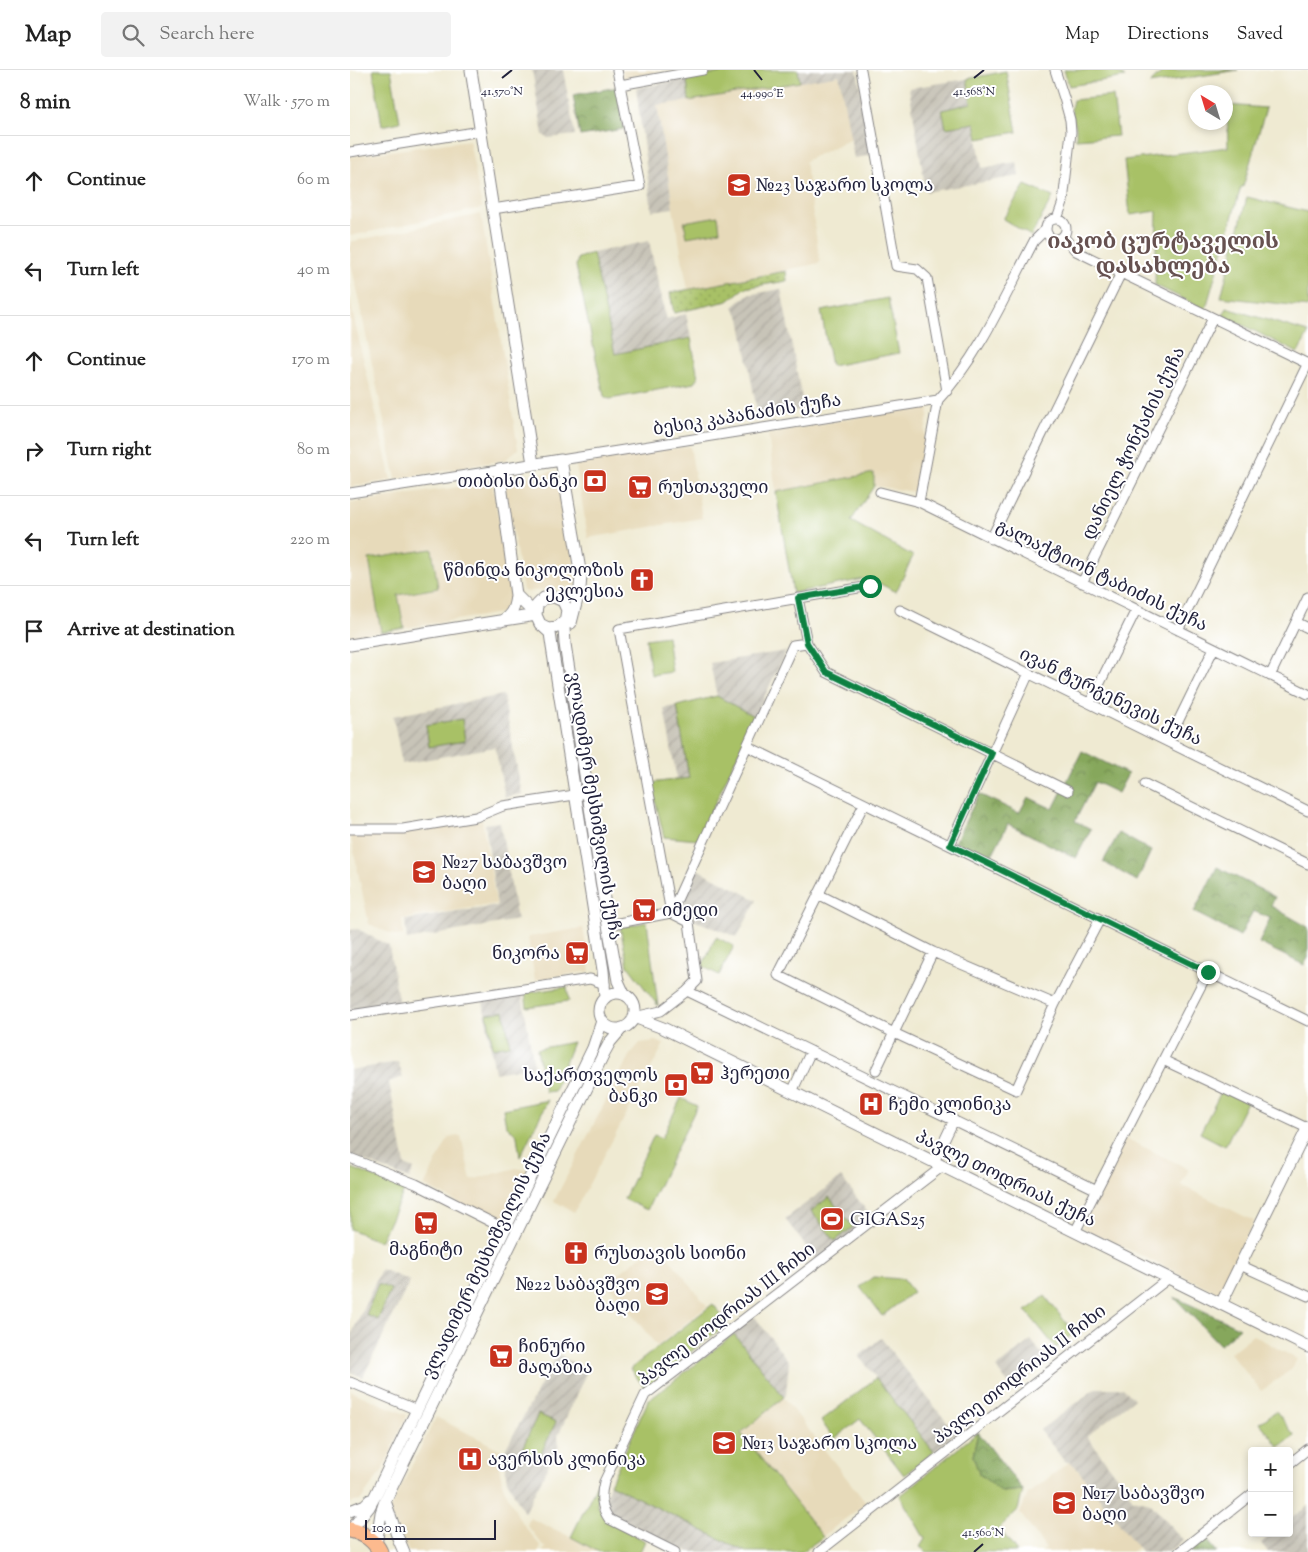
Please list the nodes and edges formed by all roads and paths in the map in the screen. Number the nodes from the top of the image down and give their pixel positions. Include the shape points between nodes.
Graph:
1 (472, 70) edge
2 (617, 70) edge
3 (702, 70) edge
4 (861, 70) edge
5 (1055, 70) edge
6 (620, 85) junction
7 (481, 131) junction
8 (350, 152) edge
9 (493, 209) junction
10 (1057, 219) junction
11 (1045, 230) junction
12 (1063, 236) junction
13 (1121, 273) junction
14 (1213, 318) junction
15 (1308, 363) edge
16 (946, 391) junction
17 (938, 400) junction
18 (561, 460) junction
19 (533, 464) junction
20 (498, 470) junction
21 (880, 492) dead end
22 (350, 493) edge
23 (920, 502) junction
24 (991, 539) junction
25 (1082, 583) junction
26 (870, 586) dead end
27 (580, 588) junction
28 (516, 595) junction
29 (1308, 597) edge
30 (798, 598) junction
31 (563, 601) junction
32 (900, 610) dead end
33 (1136, 610) junction
34 (538, 619) junction
35 (566, 620) junction
36 (501, 621) junction
37 (1296, 622) junction
38 (1308, 628) edge
39 (1178, 630) junction
40 (807, 643) junction
41 (565, 644) junction
42 (350, 645) edge
43 (1214, 648) junction
44 (1029, 673) junction
45 (1270, 676) junction
46 (1308, 694) edge
47 (1090, 703) junction
48 (1168, 742) junction
49 (747, 746) junction
50 (992, 753) junction
51 (1144, 784) dead end
52 (1068, 790) dead end
53 (588, 793) junction
54 (575, 795) junction
55 (864, 804) junction
56 (1308, 811) edge
57 (350, 829) edge
58 (950, 845) junction
59 (1308, 864) edge
60 (818, 894) junction
61 (671, 913) junction
62 (1100, 919) junction
63 (608, 925) junction
64 (933, 952) junction
65 (1208, 972) junction
66 (605, 984) junction
67 (687, 991) junction
68 (624, 994) junction
69 (605, 998) junction
70 (1055, 1004) junction
71 (350, 1015) edge
72 (634, 1017) junction
73 (602, 1021) junction
74 (1308, 1021) edge
75 (622, 1028) junction
76 (894, 1033) junction
77 (811, 1051) junction
78 (1163, 1060) junction
79 (876, 1070) dead end
80 (792, 1092) junction
81 (954, 1120) junction
82 (1308, 1128) edge
83 (350, 1158) edge
84 (939, 1164) junction
85 (1097, 1190) junction
86 (505, 1229) junction
87 (1075, 1232) junction
88 (1240, 1265) junction
89 (1169, 1278) junction
90 (1308, 1296) edge
91 (1221, 1304) junction
92 (1308, 1347) edge
93 (350, 1382) edge
94 (416, 1410) junction
95 (1308, 1449) edge
96 (1293, 1461) edge
97 (1248, 1497) edge
98 (380, 1498) junction
99 (350, 1511) edge
100 (350, 1530) edge
101 (378, 1548) edge
102 (404, 1552) edge
103 (675, 1552) edge
104 (819, 1552) edge
105 (1180, 1552) edge

1 - 7 street
2 - 6 street
3 - 6 street
4 - 16 street via 896,266 916,270 927,278
5 - 10 street via 1071,132 1063,202
6 - 9 street via 640,186
7 - 8 street
7 - 9 street
9 - 19 street
10 - 11 street via 1049,222
10 - 12 street via 1064,224 1066,231
11 - 12 street via 1054,239
11 - 16 street via 1034,242 978,347
12 - 13 street via 1076,251
13 - 14 street
13 - 24 street
14 - 15 street
14 - 25 street, დანიელ ჭონქაძის ქუჩა
15 - 39 street
16 - 17 street
17 - 18 street, ბესიკ კაპანაძის ქუჩა
17 - 23 street
18 - 19 street
18 - 27 street via 581,576
19 - 20 street
20 - 22 street
20 - 28 street
21 - 23 street, გალაქტიონ ტაბიძის ქუჩა
23 - 24 street, გალაქტიონ ტაბიძის ქუჩა
24 - 25 street, გალაქტიონ ტაბიძის ქუჩა
25 - 33 street, გალაქტიონ ტაბიძის ქუჩა
26 - 30 street
27 - 31 street
27 - 41 street
28 - 34 street, ვლადიმერ მესხიშვილის ქუჩა
28 - 36 street via 515,606 508,618
29 - 37 street
30 - 40 street
30 - 61 street via 619,629
31 - 34 street via 554,597 544,598 537,605
31 - 35 street via 567,610
32 - 44 street, ივან ტურგენევის ქუჩა
33 - 39 street, გალაქტიონ ტაბიძის ქუჩა
33 - 47 street
34 - 35 street via 548,628 558,627
34 - 36 street
34 - 54 street, ვლადიმერ მესხიშვილის ქუჩა via 550,633
35 - 41 street, ვლადიმერ მესხიშვილის ქუჩა
36 - 42 street
37 - 38 street
37 - 45 street
39 - 43 street, გალაქტიონ ტაბიძის ქუჩა
40 - 49 street via 793,645
40 - 50 street via 826,672
41 - 53 street, ვლადიმერ მესხიშვილის ქუჩა
43 - 45 street, გალაქტიონ ტაბიძის ქუჩა
43 - 48 street
44 - 47 street, ივან ტურგენევის ქუჩა
44 - 50 street
45 - 46 street, გალაქტიონ ტაბიძის ქუჩა
47 - 48 street, ივან ტურგენევის ქუჩა
48 - 56 street, ივან ტურგენევის ქუჩა
49 - 55 street
49 - 61 street
50 - 52 street
50 - 58 street
51 - 59 street
53 - 54 street
53 - 63 street, ვლადიმერ მესხიშვილის ქუჩა
54 - 57 street via 502,806 476,816 403,829
54 - 66 street, ვლადიმერ მესხიშვილის ქუჩა
55 - 58 street
55 - 60 street
58 - 62 street
60 - 64 street
60 - 76 street via 778,975
61 - 63 street
61 - 67 street via 689,922 697,981
62 - 65 street
62 - 70 street
63 - 68 street, ვლადიმერ მესხიშვილის ქუჩა via 618,982
64 - 70 street
64 - 76 street
65 - 74 street
65 - 78 street
66 - 69 street, ვლადიმერ მესხიშვილის ქუჩა
66 - 71 street via 590,979
67 - 72 street via 661,1011
67 - 77 street
68 - 69 street via 614,993
68 - 72 street via 634,1003
69 - 73 street via 600,1009
70 - 76 street via 1016,1090
72 - 75 street
72 - 80 street, პავლე თოდრიას ქუჩა
73 - 75 street via 615,1029
73 - 86 street, ვლადიმერ მესხიშვილის ქუჩა via 593,1048
75 - 98 street, ვლადიმერ მესხიშვილის ქუჩა via 604,1053
76 - 79 street
77 - 80 street
77 - 81 street
78 - 82 street
78 - 85 street
80 - 84 street, პავლე თოდრიას ქუჩა
81 - 84 street
81 - 85 street
82 - 88 street
83 - 86 street via 416,1184
84 - 87 street, პავლე თოდრიას ქუჩა
84 - 103 street, პავლე თოდრიას III ჩიხი via 645,1395 604,1482 601,1500 609,1519
85 - 87 street
86 - 94 street, ვლადიმერ მესხიშვილის ქუჩა
87 - 89 street, პავლე თოდრიას ქუჩა
88 - 90 street
88 - 91 street
89 - 91 street, პავლე თოდრიას ქუჩა
89 - 104 street, პავლე თოდრიას II ჩიხი
91 - 92 street, პავლე თოდრიას ქუჩა
93 - 94 street
94 - 98 street, ვლადიმერ მესხიშვილის ქუჩა
95 - 96 street
97 - 105 street
98 - 99 street
98 - 100 street
98 - 101 street
98 - 102 street
100 - 101 main road via 368,1536

